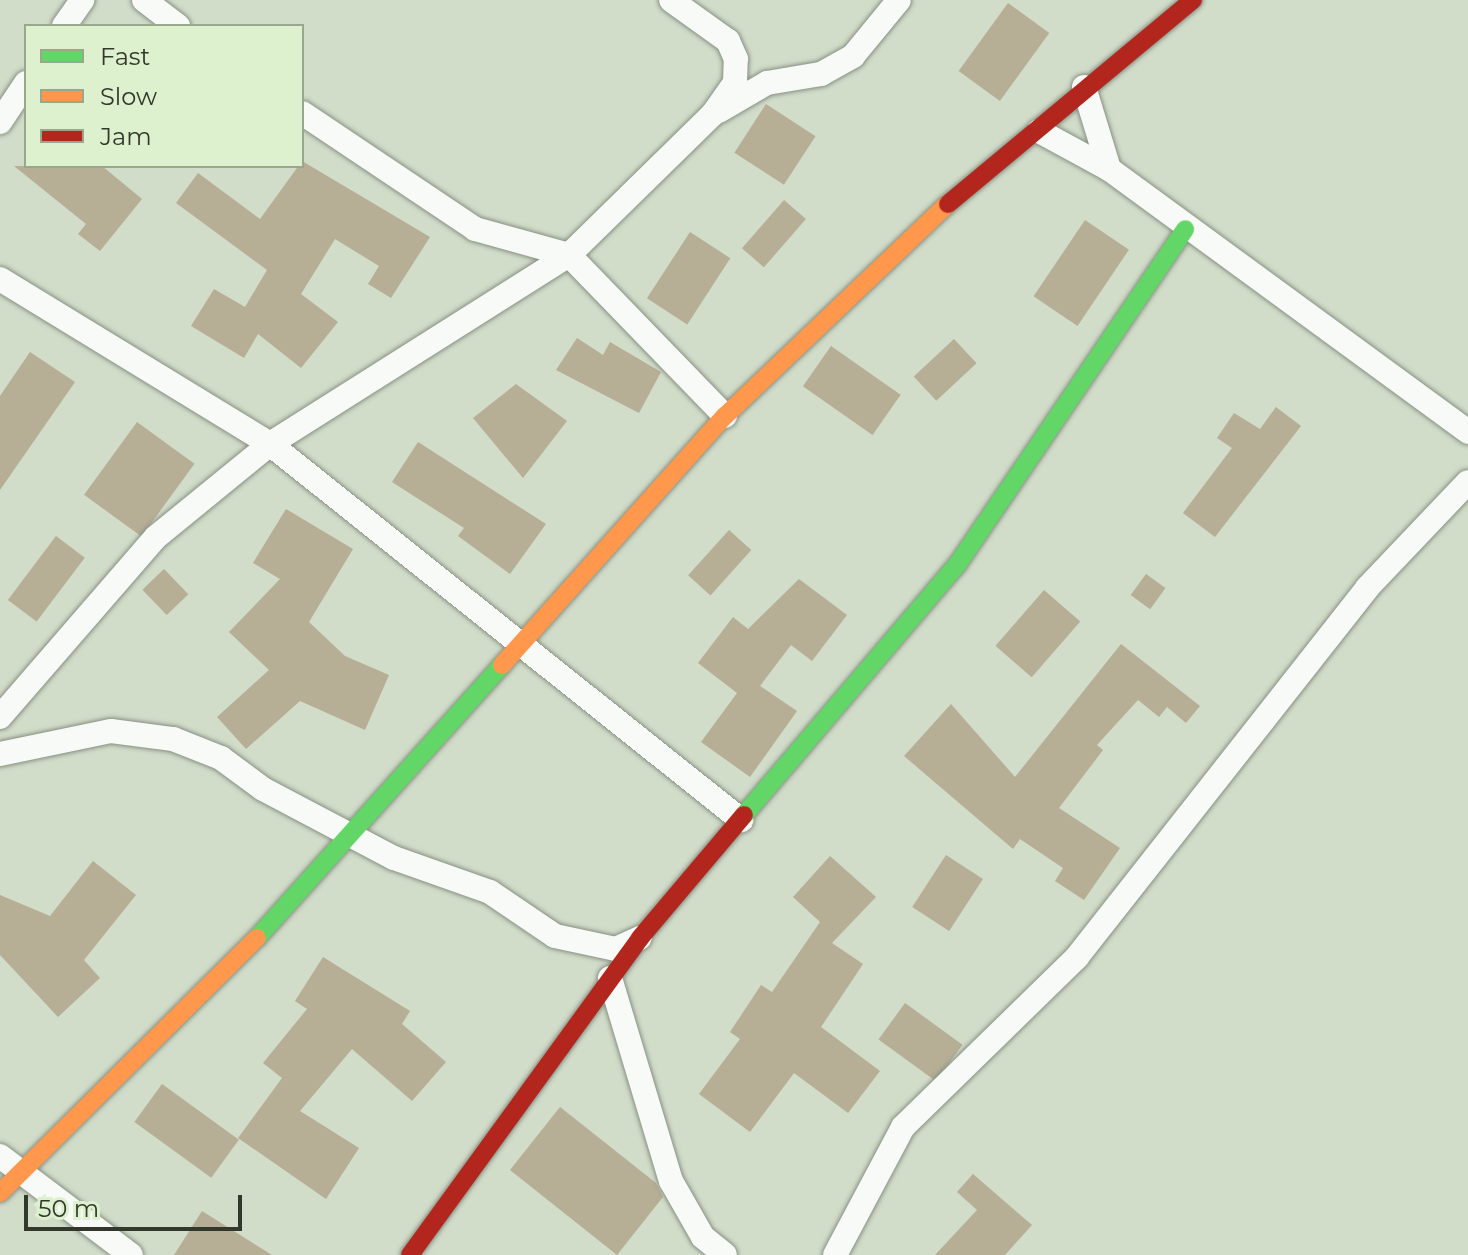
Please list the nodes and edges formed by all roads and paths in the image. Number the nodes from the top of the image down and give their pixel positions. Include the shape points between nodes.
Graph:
1 (82, 0) edge
2 (144, 0) edge
3 (671, 0) edge
4 (899, 0) edge
5 (1193, 0) edge
6 (65, 24) edge
7 (175, 24) edge
8 (24, 86) edge
9 (1084, 87) junction
10 (304, 114) edge
11 (713, 114) junction
12 (0, 122) edge
13 (1039, 131) junction
14 (1109, 169) junction
15 (1185, 229) junction
16 (569, 255) junction
17 (0, 279) edge
18 (725, 416) junction
19 (1468, 432) edge
20 (270, 444) junction
21 (1468, 482) edge
22 (525, 642) junction
23 (0, 717) edge
24 (0, 754) edge
25 (741, 820) junction
26 (352, 832) junction
27 (640, 938) junction
28 (610, 978) junction
29 (0, 1156) edge
30 (23, 1168) junction
31 (0, 1193) edge
32 (131, 1255) edge
33 (410, 1255) edge
34 (725, 1255) edge
35 (835, 1255) edge

1 - 6 street
2 - 7 street
3 - 11 street via 728,41 736,59 735,82
4 - 11 street via 853,56 821,74 767,83
5 - 9 street
8 - 12 street
9 - 13 street
9 - 14 street
10 - 16 street via 475,229
11 - 16 street
13 - 14 street
13 - 18 street via 899,245
14 - 15 street
15 - 19 street
15 - 25 street via 957,565
16 - 18 street
16 - 20 street
17 - 20 street
18 - 22 street
20 - 22 street
20 - 23 street via 156,537
21 - 35 street via 1367,588 1077,957 903,1127
22 - 25 street
22 - 26 street
24 - 26 street via 111,731 173,739
25 - 27 street
26 - 27 street via 394,858 490,892 555,936 616,949
26 - 30 street via 231,967
27 - 28 street
28 - 33 street
28 - 34 street via 671,1181 703,1237
29 - 30 street
30 - 31 street
30 - 32 street

